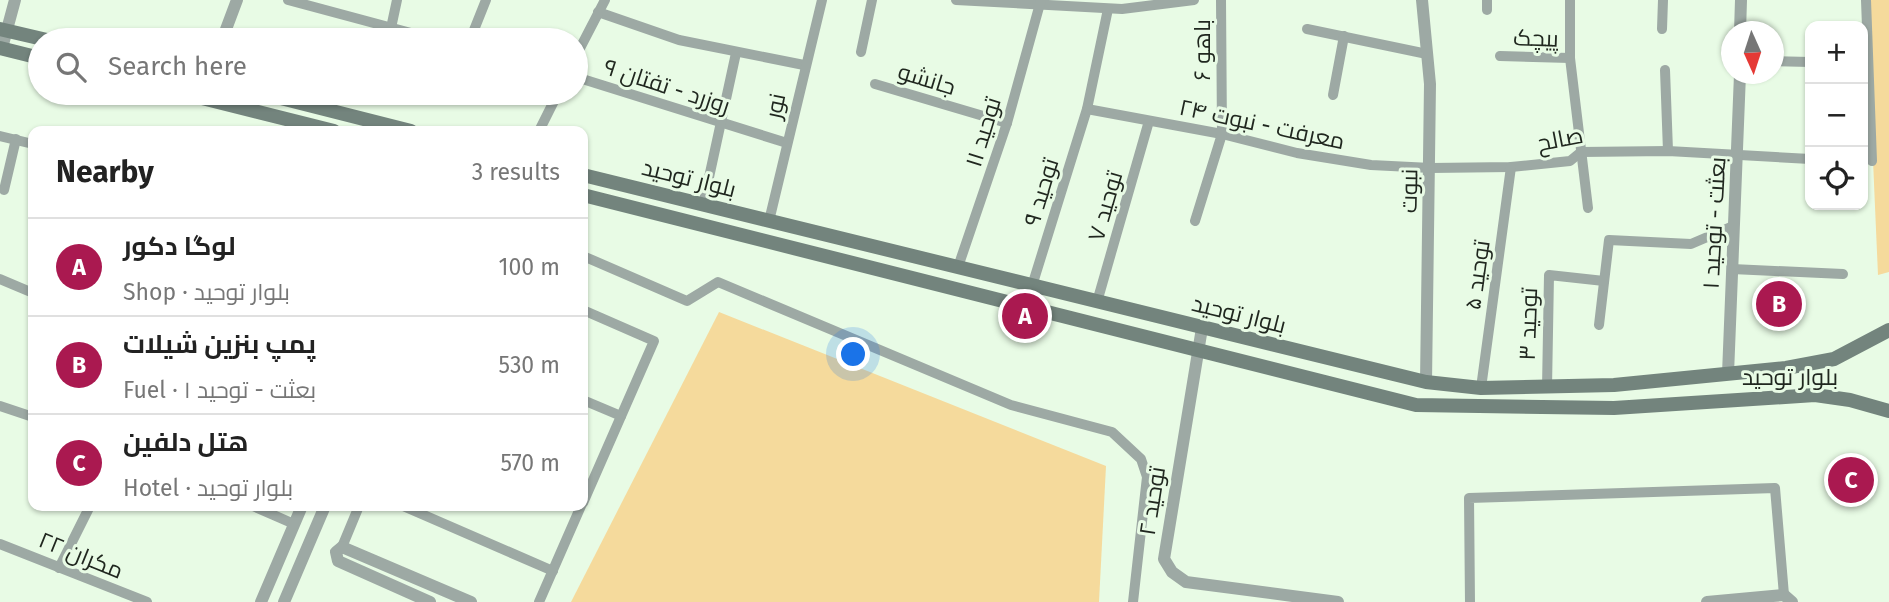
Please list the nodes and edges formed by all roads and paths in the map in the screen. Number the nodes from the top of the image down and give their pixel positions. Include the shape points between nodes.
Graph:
1 (15, 0) edge
2 (237, 0) edge
3 (288, 0) edge
4 (397, 0) edge
5 (486, 0) edge
6 (605, 0) edge
7 (822, 0) edge
8 (872, 0) edge
9 (956, 0) edge
10 (1194, 0) edge
11 (1221, 0) edge
12 (1422, 0) edge
13 (1570, 0) edge
14 (1663, 0) edge
15 (1741, 0) edge
16 (1866, 0) edge
17 (1040, 3) edge
18 (1151, 4) edge
19 (329, 5) edge
20 (1108, 9) junction
21 (598, 12) junction
22 (1740, 21) edge
23 (226, 28) edge
24 (391, 28) joint
25 (475, 28) edge
26 (1307, 29) dead end
27 (1662, 29) dead end
28 (3, 30) edge
29 (588, 32) edge
30 (28, 36) edge
31 (1344, 36) junction
32 (1, 48) edge
33 (736, 52) junction
34 (861, 52) dead end
35 (1427, 54) junction
36 (28, 55) edge
37 (1500, 56) dead end
38 (1570, 58) junction
39 (1784, 61) edge
40 (1805, 61) edge
41 (804, 65) junction
42 (1665, 70) dead end
43 (588, 81) edge
44 (875, 83) dead end
45 (1740, 84) edge
46 (1333, 95) dead end
47 (229, 105) edge
48 (308, 105) edge
49 (552, 105) edge
50 (1087, 109) junction
51 (1149, 121) junction
52 (1007, 123) junction
53 (720, 124) junction
54 (314, 126) edge
55 (391, 126) edge
56 (542, 126) edge
57 (1222, 134) junction
58 (0, 136) edge
59 (16, 139) junction
60 (28, 143) edge
61 (787, 143) junction
62 (1668, 150) junction
63 (1581, 152) junction
64 (1739, 154) junction
65 (1805, 159) edge
66 (1872, 161) dead end
67 (1511, 167) junction
68 (1431, 168) junction
69 (588, 176) edge
70 (4, 190) dead end
71 (588, 196) edge
72 (703, 205) junction
73 (1588, 208) dead end
74 (769, 221) junction
75 (1195, 221) dead end
76 (1733, 226) junction
77 (588, 258) edge
78 (958, 267) junction
79 (1732, 269) junction
80 (1843, 274) dead end
81 (0, 279) edge
82 (1604, 281) junction
83 (1032, 286) junction
84 (28, 291) edge
85 (1097, 302) junction
86 (588, 312) edge
87 (1599, 326) dead end
88 (1202, 328) junction
89 (1889, 330) edge
90 (1198, 350) junction
91 (1728, 374) junction
92 (1426, 382) junction
93 (1481, 388) junction
94 (1547, 388) junction
95 (588, 402) edge
96 (0, 406) edge
97 (1889, 411) edge
98 (28, 415) edge
99 (621, 416) junction
100 (588, 487) edge
101 (88, 511) edge
102 (264, 511) edge
103 (300, 511) edge
104 (323, 511) edge
105 (357, 511) edge
106 (415, 511) edge
107 (578, 511) edge
108 (294, 524) junction
109 (0, 544) edge
110 (342, 547) junction
111 (60, 568) junction
112 (553, 571) junction
113 (1788, 599) edge
114 (147, 602) edge
115 (261, 602) edge
116 (284, 602) edge
117 (430, 602) edge
118 (471, 602) edge
119 (539, 602) edge
120 (1133, 602) edge
121 (1338, 602) edge
122 (1470, 602) edge
123 (1707, 602) edge

1 - 28 street
2 - 23 street
3 - 19 street
4 - 24 street
5 - 25 street
6 - 21 street
7 - 41 street, نور
8 - 34 street
9 - 17 street
10 - 18 street
11 - 57 street, باهو ۶
12 - 35 street, نبوت
13 - 38 street
14 - 27 street
15 - 22 street
16 - 66 street
17 - 20 street
17 - 52 street, توحید ۱۱
18 - 20 street
19 - 24 street
20 - 50 street, توحید ۹
21 - 29 street
21 - 33 street via 655,34
26 - 31 street
28 - 30 main road
28 - 32 street
31 - 35 street
31 - 46 street
32 - 36 main road
33 - 41 street
33 - 53 street
35 - 68 street, نبوت
37 - 38 street, پیچک
38 - 63 street
39 - 40 street
41 - 61 street, نور
42 - 62 street
43 - 53 street, روزرد - تفتان ۹
44 - 52 street, جانشو
45 - 64 street, بعثت - توحید ۱
47 - 54 main road
48 - 55 main road
49 - 56 street
50 - 51 street, معرفت - نبوت ۲۴
50 - 83 street, توحید ۹
51 - 57 street, معرفت - نبوت ۲۴
51 - 85 street, توحید ۷
52 - 78 street, توحید ۱۱
53 - 61 street, روزرد - تفتان ۹
53 - 72 street
57 - 68 street, معرفت - نبوت ۲۴ via 1297,153 1371,165
57 - 75 street, باهو ۶
58 - 59 street
59 - 60 street
59 - 70 street
61 - 74 street, نور
62 - 63 street, صالح
62 - 64 street, صالح
63 - 67 street, صالح via 1570,161
63 - 73 street
64 - 65 street, صالح
64 - 76 street, بعثت - توحید ۱
67 - 68 street, صالح
67 - 93 street, توحید ۵
68 - 92 street, نبوت
69 - 72 main road, بلوار توحید
71 - 90 main road, بلوار توحید
72 - 74 main road, بلوار توحید
74 - 78 main road, بلوار توحید
76 - 79 street, بعثت - توحید ۱
76 - 82 street via 1691,243 1609,240
77 - 120 street via 687,301 718,282 1011,405 1112,432 1141,459 1147,477
78 - 83 main road, بلوار توحید
79 - 80 street
79 - 91 street, بعثت - توحید ۱
81 - 84 street
82 - 87 street
82 - 94 street, توحید ۳ via 1549,275
83 - 85 main road, بلوار توحید
85 - 88 main road, بلوار توحید
86 - 99 street via 654,341
88 - 90 street
88 - 92 main road, بلوار توحید
89 - 91 main road, بلوار توحید via 1834,359
90 - 97 main road, بلوار توحید via 1416,405 1614,408 1815,395
90 - 121 street, توحید ۲ via 1164,559 1186,582
91 - 94 main road, بلوار توحید
92 - 93 main road, بلوار توحید
93 - 94 main road, بلوار توحید
95 - 99 street
96 - 98 street
99 - 100 street
101 - 111 street
102 - 108 street
103 - 108 street
104 - 116 street
105 - 110 street
106 - 112 street
107 - 112 street
108 - 115 street
109 - 111 street, مکران ۲۲
110 - 117 street via 338,561
110 - 118 street
111 - 114 street, مکران ۲۲
112 - 119 street
113 - 122 street via 1774,488 1469,498
113 - 123 street

